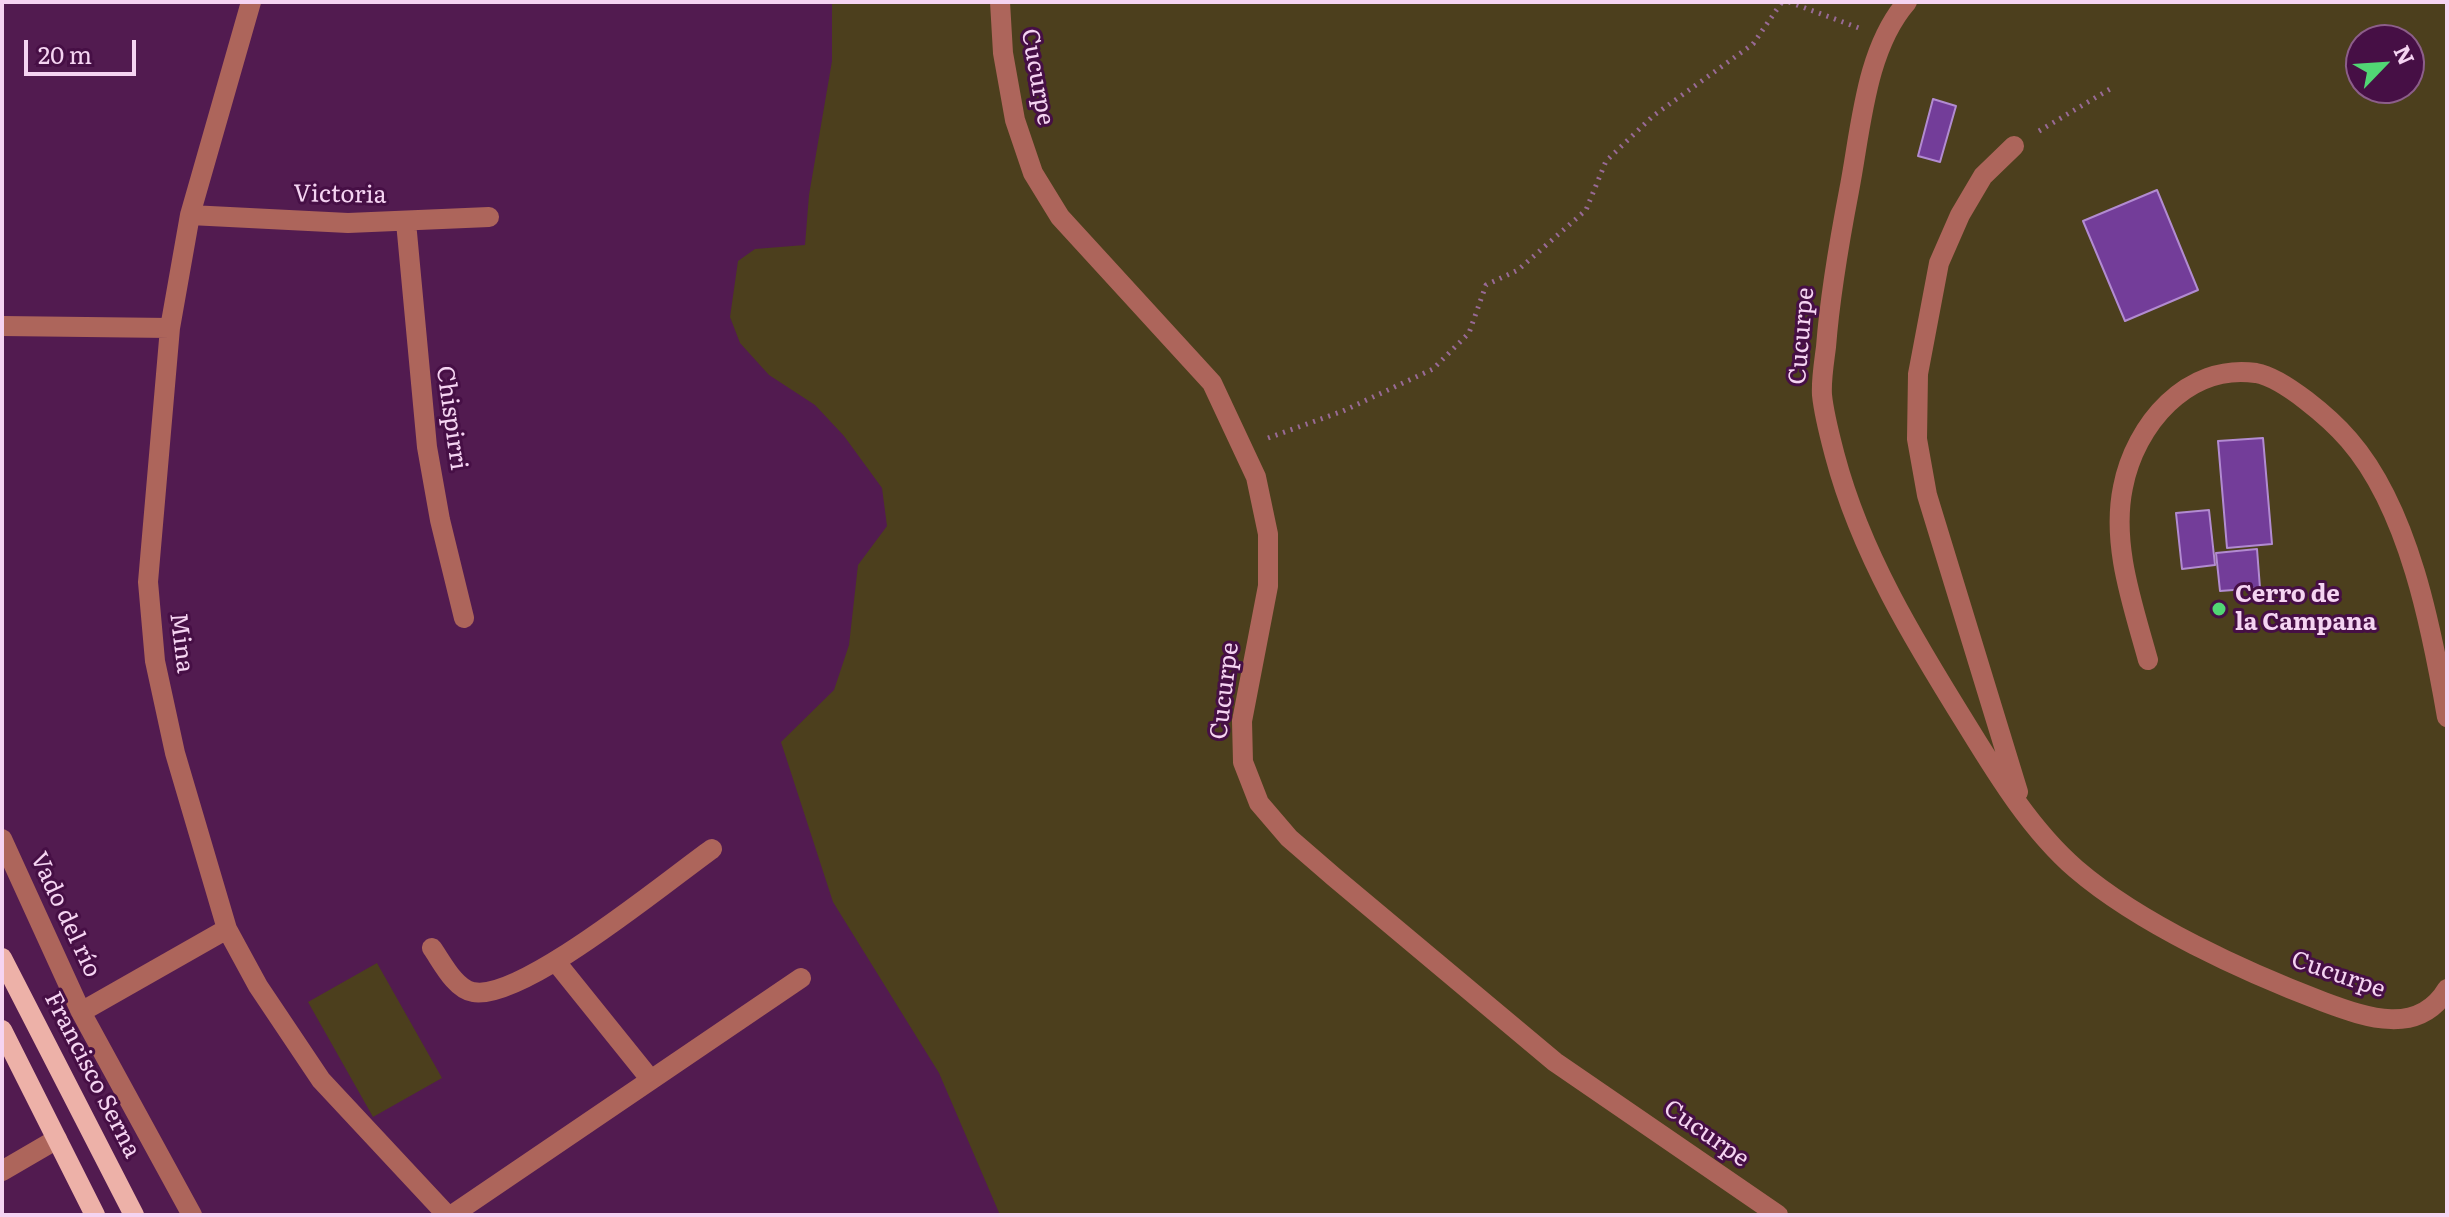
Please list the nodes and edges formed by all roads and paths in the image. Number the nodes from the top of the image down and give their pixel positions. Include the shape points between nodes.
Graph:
1 (251, 2) edge
2 (1000, 2) edge
3 (1782, 2) edge
4 (1789, 2) edge
5 (1907, 2) edge
6 (1887, 38) junction
7 (2110, 89) dead end
8 (2014, 146) joint
9 (190, 215) junction
10 (489, 217) dead end
11 (406, 222) junction
12 (2, 326) edge
13 (170, 328) junction
14 (1242, 444) junction
15 (464, 618) dead end
16 (2148, 660) dead end
17 (2447, 717) edge
18 (2024, 811) junction
19 (2, 839) edge
20 (712, 849) dead end
21 (227, 929) junction
22 (432, 948) dead end
23 (2, 958) edge
24 (556, 962) junction
25 (801, 978) dead end
26 (2447, 989) edge
27 (81, 1012) junction
28 (2, 1030) edge
29 (651, 1080) junction
30 (57, 1139) junction
31 (2, 1171) edge
32 (95, 1215) edge
33 (134, 1215) edge
34 (192, 1215) edge
35 (449, 1215) edge
36 (1778, 1215) edge

1 - 9 street, Mina
2 - 14 street, Cucurpe via 1015,120 1033,173 1060,217 1212,383
3 - 14 path via 1753,44 1653,116 1606,161 1586,210 1518,270 1486,285 1469,333 1433,369 1284,435
4 - 6 path
5 - 6 street, Cucurpe
6 - 18 street, Cucurpe via 1875,63 1837,256 1822,395 1853,514 1898,611
7 - 8 path
8 - 18 street via 1983,176 1939,263 1918,374 1917,439 1927,495
9 - 11 street, Victoria
9 - 13 street, Mina
10 - 11 street, Victoria
11 - 15 street, Chispirri via 427,447
12 - 13 street
13 - 21 street, Mina via 148,582 155,661 175,753
14 - 36 street, Cucurpe via 1256,477 1268,534 1268,586 1242,721 1243,762 1259,803 1289,838 1555,1062
16 - 17 street via 2126,581 2120,529 2122,488 2133,454 2151,420 2172,397 2224,374 2259,373 2302,397 2350,440 2381,492 2408,550
18 - 26 street, Cucurpe via 2073,866 2112,898 2304,994 2386,1019 2419,1017
19 - 27 street, Vado del río
20 - 24 street
21 - 27 street
21 - 35 street, Mina via 321,1080
22 - 24 street via 470,992 507,986
23 - 33 main road, Francisco Serna
24 - 29 street
25 - 29 street
27 - 34 street, Vado del río
28 - 30 main road
29 - 35 street
30 - 31 street
30 - 32 main road

